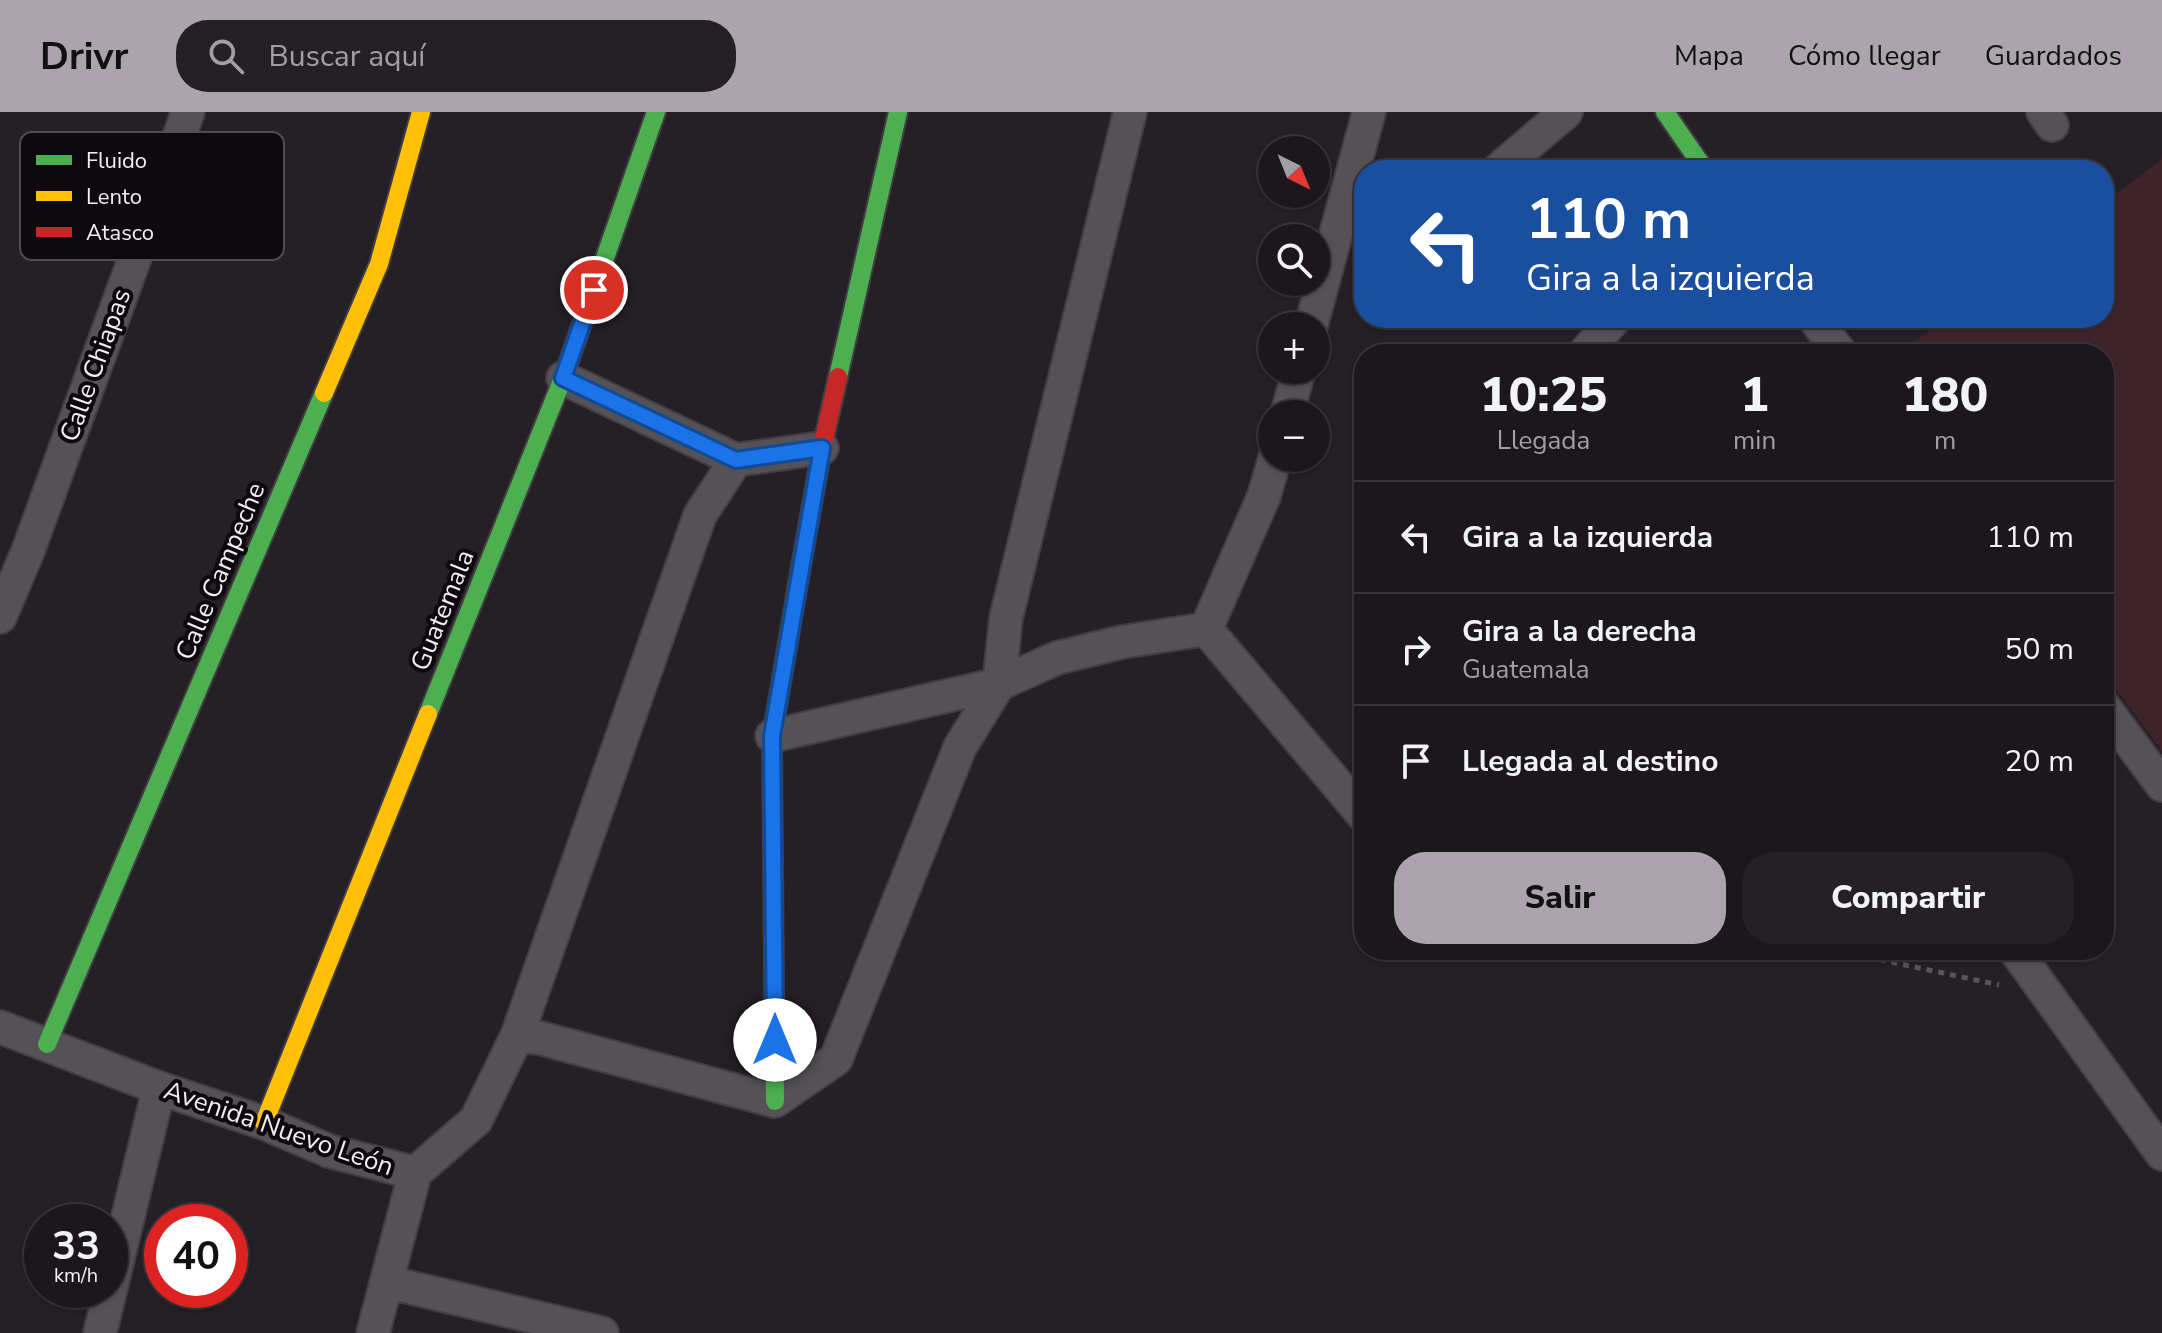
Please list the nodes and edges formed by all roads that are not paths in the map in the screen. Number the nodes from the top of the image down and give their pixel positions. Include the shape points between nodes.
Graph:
1 (188, 112) edge
2 (421, 112) edge
3 (656, 112) edge
4 (898, 112) edge
5 (1130, 112) edge
6 (1369, 112) edge
7 (1566, 112) edge
8 (1665, 112) edge
9 (180, 132) edge
10 (1356, 160) edge
11 (1510, 160) edge
12 (1698, 160) edge
13 (1354, 167) edge
14 (129, 260) edge
15 (1315, 312) edge
16 (1606, 328) edge
17 (1593, 344) edge
18 (563, 378) junction
19 (822, 448) junction
20 (736, 460) junction
21 (1271, 472) edge
22 (14, 548) edge
23 (0, 617) edge
24 (1206, 629) junction
25 (999, 684) junction
26 (2114, 730) edge
27 (772, 736) junction
28 (2162, 785) edge
29 (1354, 804) edge
30 (2022, 960) edge
31 (0, 1027) edge
32 (517, 1036) junction
33 (47, 1044) junction
34 (159, 1088) junction
35 (775, 1101) junction
36 (264, 1123) junction
37 (2162, 1154) edge
38 (415, 1173) junction
39 (387, 1282) junction
40 (100, 1333) edge
41 (373, 1333) edge
42 (602, 1333) edge

1 - 9 street, Calle Chiapas
2 - 33 street, Calle Campeche via 379,264
3 - 18 street, Guatemala
4 - 19 street
5 - 25 street via 1006,618
6 - 10 street
7 - 11 street
8 - 12 street
13 - 15 street
14 - 22 street, Calle Chiapas
16 - 17 street
18 - 20 street
18 - 36 street, Guatemala
19 - 20 street
19 - 27 street
20 - 32 street, Avenida Nuevo León via 700,515
21 - 24 street
22 - 23 street, Calle Chiapas
24 - 25 street via 1057,658
24 - 29 street
25 - 27 street
25 - 35 street via 960,747 836,1059
26 - 28 street
27 - 35 street
30 - 37 street
31 - 33 street, Avenida Nuevo León
32 - 35 street
32 - 38 street, Avenida Nuevo León via 476,1120
33 - 34 street, Avenida Nuevo León
34 - 36 street, Avenida Nuevo León
34 - 40 street
36 - 38 street, Avenida Nuevo León via 329,1151
38 - 39 street
39 - 41 street
39 - 42 street

